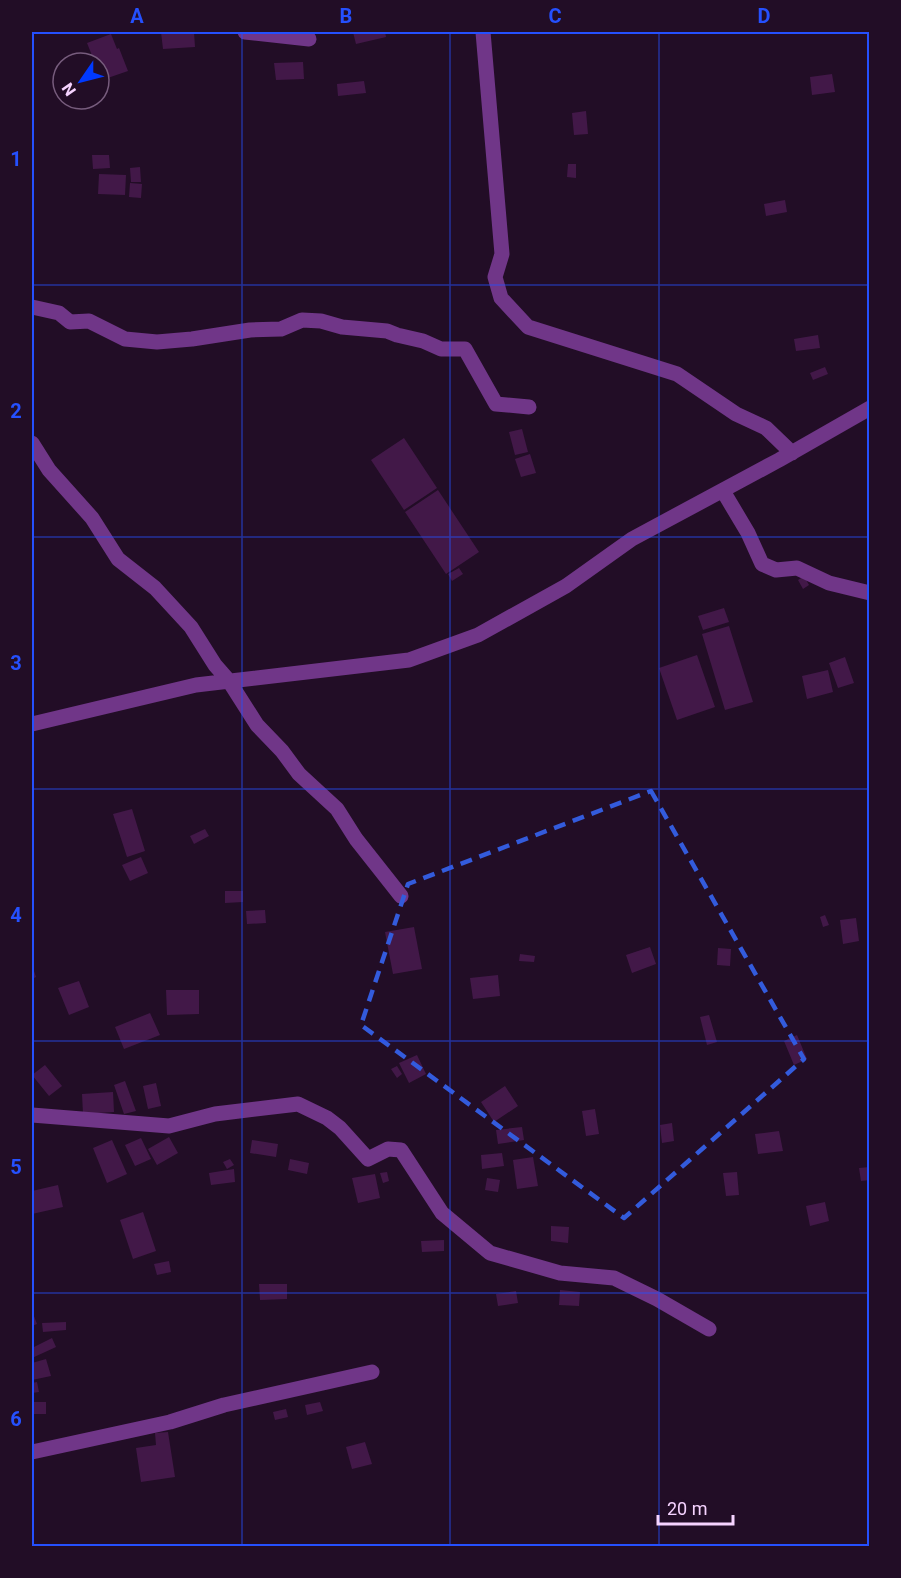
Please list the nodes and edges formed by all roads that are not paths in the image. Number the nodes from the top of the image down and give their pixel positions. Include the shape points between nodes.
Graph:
1 (245, 32) edge
2 (483, 32) edge
3 (309, 39) dead end
4 (32, 308) edge
5 (529, 406) dead end
6 (870, 408) edge
7 (32, 443) edge
8 (792, 453) junction
9 (723, 491) junction
10 (870, 593) edge
11 (229, 681) junction
12 (32, 724) edge
13 (401, 896) dead end
14 (32, 1115) edge
15 (709, 1329) dead end
16 (372, 1372) dead end
17 (32, 1452) edge

1 - 3 street
2 - 8 street via 502,254 495,277 501,298 528,327 677,374 736,414 766,428
4 - 5 street via 59,313 70,322 89,321 125,339 157,342 281,329 302,320 387,331 441,349 465,349 496,404
6 - 8 street
7 - 11 street via 49,470 92,518 118,560 155,588 191,627
8 - 9 street
9 - 10 street via 762,564 776,570 797,568 829,583
9 - 11 street via 632,539 566,586 478,635 409,660
11 - 12 street via 196,685
11 - 13 street via 257,725 299,774 337,809
14 - 15 street via 170,1126 215,1114 298,1104 340,1128 368,1159 387,1149 401,1150 442,1212 490,1253 560,1273 614,1278
16 - 17 street

